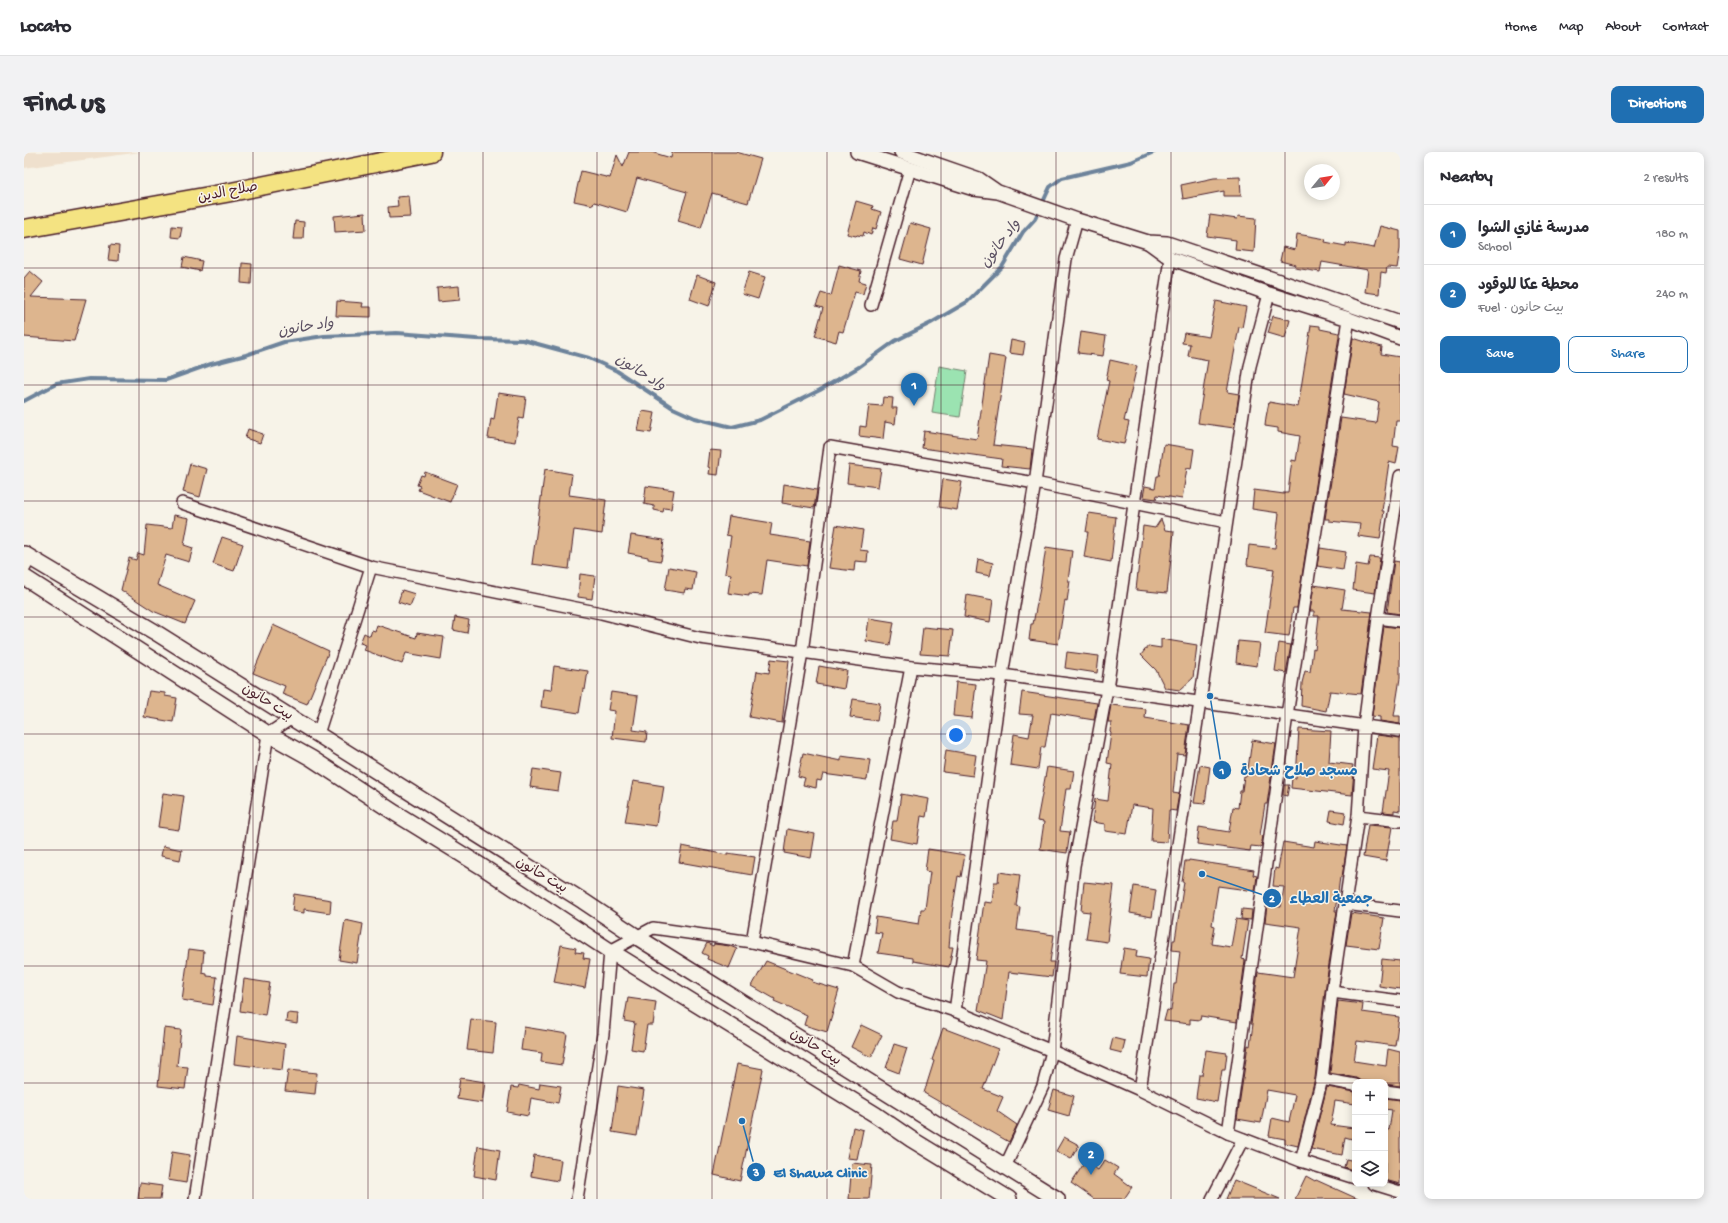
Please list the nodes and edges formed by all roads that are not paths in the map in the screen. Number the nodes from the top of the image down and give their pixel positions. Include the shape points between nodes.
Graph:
1 (431, 152) edge
2 (858, 152) edge
3 (901, 152) edge
4 (910, 169) junction
5 (998, 192) junction
6 (1071, 218) junction
7 (24, 229) edge
8 (1148, 242) junction
9 (1170, 258) junction
10 (1269, 294) junction
11 (871, 305) dead end
12 (1349, 318) junction
13 (1400, 322) edge
14 (1400, 338) edge
15 (1400, 476) edge
16 (1035, 483) junction
17 (182, 503) dead end
18 (1133, 503) junction
19 (1226, 522) junction
20 (1396, 525) edge
21 (26, 560) edge
22 (371, 566) junction
23 (24, 577) edge
24 (1378, 618) junction
25 (1400, 621) edge
26 (802, 652) junction
27 (911, 666) junction
28 (1002, 675) junction
29 (1107, 688) junction
30 (1200, 702) junction
31 (1287, 715) junction
32 (292, 718) junction
33 (1364, 726) junction
34 (1400, 730) edge
35 (268, 734) junction
36 (318, 734) junction
37 (1358, 816) junction
38 (1400, 821) edge
39 (1345, 904) junction
40 (1400, 912) edge
41 (637, 937) junction
42 (752, 942) junction
43 (610, 951) junction
44 (852, 966) junction
45 (1332, 992) junction
46 (1400, 1001) edge
47 (955, 1011) junction
48 (1052, 1050) junction
49 (1322, 1080) junction
50 (1352, 1085) edge
51 (1140, 1090) junction
52 (1388, 1091) edge
53 (1400, 1093) edge
54 (1228, 1133) junction
55 (1243, 1139) junction
56 (1301, 1161) junction
57 (1005, 1167) junction
58 (1352, 1177) edge
59 (1384, 1187) edge
60 (1400, 1192) edge
61 (195, 1199) edge
62 (577, 1199) edge
63 (1009, 1199) edge
64 (1057, 1199) edge
65 (1212, 1199) edge

1 - 7 highway, صلاح الدين via 226,193
2 - 4 street
3 - 5 street via 979,179
4 - 5 street via 974,189
4 - 11 street
5 - 6 street
6 - 8 street
6 - 16 street
8 - 9 street
8 - 13 street via 1167,243
9 - 10 street
9 - 18 street
10 - 12 street
10 - 19 street via 1250,366
12 - 14 street
12 - 31 street
15 - 20 street
16 - 18 street
16 - 26 street via 830,448
16 - 28 street
17 - 22 street
18 - 19 street
18 - 29 street
19 - 30 street
20 - 24 street
21 - 32 main road, بيت حانون via 102,600
22 - 26 street via 601,612 700,638
22 - 36 street
23 - 35 main road, بيت حانون
24 - 25 street
24 - 33 street
26 - 27 street
26 - 42 street
27 - 28 street
27 - 44 street
28 - 29 street
28 - 47 street
29 - 30 street
29 - 48 street via 1074,866
30 - 31 street
30 - 51 street
31 - 33 street
31 - 54 street
32 - 35 street
32 - 36 main road, بيت حانون
33 - 34 street
33 - 37 street
35 - 43 main road, بيت حانون via 311,758 482,866
35 - 61 street
36 - 41 main road, بيت حانون
37 - 38 street
37 - 39 street
39 - 40 street
39 - 45 street
41 - 42 street via 653,928
41 - 43 street
41 - 57 main road, بيت حانون
42 - 44 street
43 - 62 street via 603,1034
43 - 63 main road, بيت حانون
44 - 47 street via 898,992
45 - 46 street
45 - 49 street
47 - 48 street
48 - 51 street
48 - 57 street via 1043,1086
49 - 50 street
49 - 56 street
51 - 54 street
52 - 53 street
54 - 55 street
55 - 56 street
55 - 65 street
56 - 58 street
57 - 64 main road, بيت حانون
59 - 60 street

